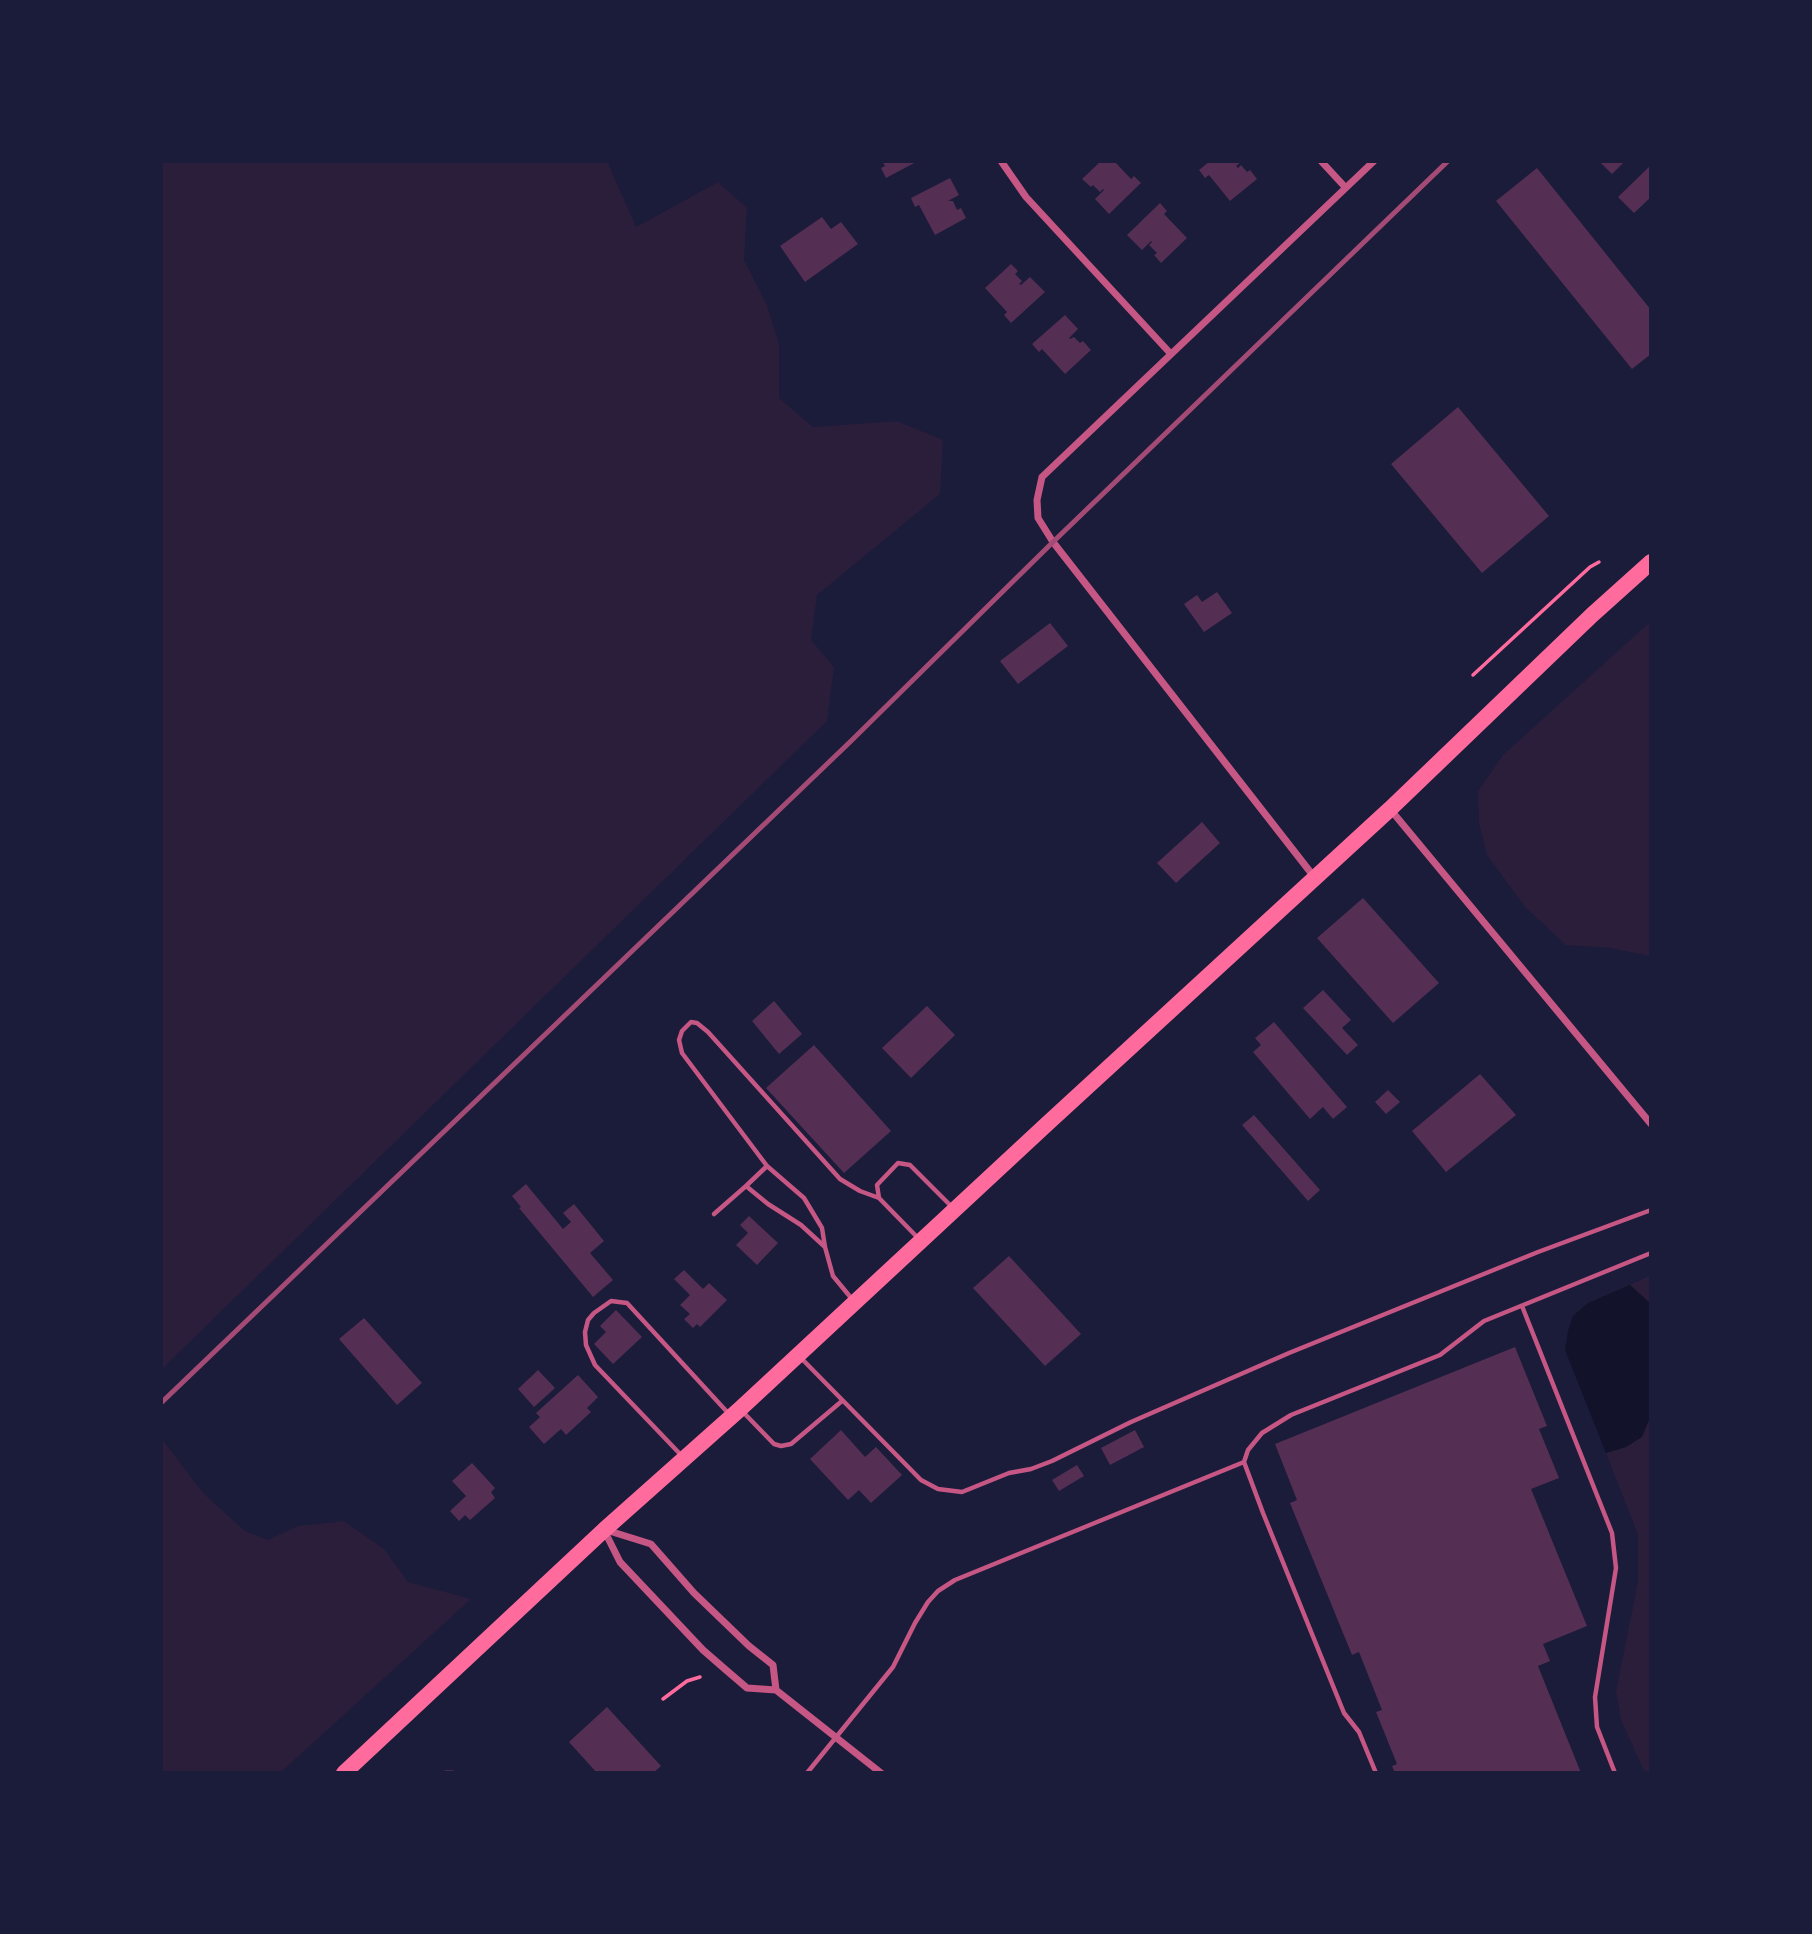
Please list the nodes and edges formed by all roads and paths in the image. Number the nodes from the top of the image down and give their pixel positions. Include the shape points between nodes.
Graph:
1 (1001, 161) edge
2 (1321, 161) edge
3 (1374, 161) edge
4 (1345, 187) junction
5 (1170, 354) junction
6 (1599, 562) dead end
7 (1651, 562) edge
8 (1473, 675) dead end
9 (1390, 809) junction
10 (1315, 879) junction
11 (1651, 1124) edge
12 (767, 1166) junction
13 (746, 1185) junction
14 (878, 1198) junction
15 (954, 1209) junction
16 (1651, 1210) edge
17 (713, 1214) dead end
18 (921, 1241) junction
19 (825, 1247) junction
20 (1651, 1252) edge
21 (855, 1302) junction
22 (1522, 1306) junction
23 (798, 1355) junction
24 (842, 1401) junction
25 (736, 1413) junction
26 (684, 1459) junction
27 (1244, 1462) junction
28 (604, 1530) junction
29 (700, 1677) dead end
30 (776, 1690) junction
31 (663, 1699) dead end
32 (837, 1737) junction
33 (344, 1773) edge
34 (445, 1773) edge
35 (453, 1773) edge
36 (807, 1773) edge
37 (881, 1773) edge
38 (1376, 1773) edge
39 (1615, 1773) edge

1 - 5 street via 1026,197
2 - 4 street
3 - 4 street
4 - 5 street
5 - 10 street via 1042,477 1038,519
6 - 8 path
7 - 9 highway
9 - 10 highway
9 - 11 street
10 - 15 highway
12 - 13 lane
12 - 14 lane via 682,1053 679,1040 691,1022 708,1032 840,1179
12 - 19 lane via 804,1198 822,1228
13 - 17 lane
13 - 19 lane
14 - 15 lane via 877,1185 898,1163 909,1165
14 - 18 lane
15 - 18 highway
16 - 24 lane via 1289,1353 1052,1461 962,1492 938,1489 921,1480
18 - 21 highway
19 - 21 lane via 833,1276
20 - 22 lane
21 - 23 highway
22 - 27 lane via 1484,1321 1440,1354 1291,1415 1262,1433
22 - 39 lane via 1612,1533 1616,1568 1595,1697 1597,1727
23 - 24 lane
23 - 25 highway
24 - 25 lane via 791,1444 781,1447
25 - 26 highway
25 - 26 lane via 627,1303 611,1301 594,1313 585,1332 595,1365
26 - 28 highway
27 - 32 lane via 955,1580 938,1591 893,1667
27 - 38 lane via 1344,1713 1359,1732
28 - 30 street via 620,1562 703,1650 747,1688
28 - 30 street via 651,1544 694,1593 773,1665
28 - 33 highway
29 - 31 path
30 - 32 street
32 - 36 lane
32 - 37 street
34 - 35 lane

